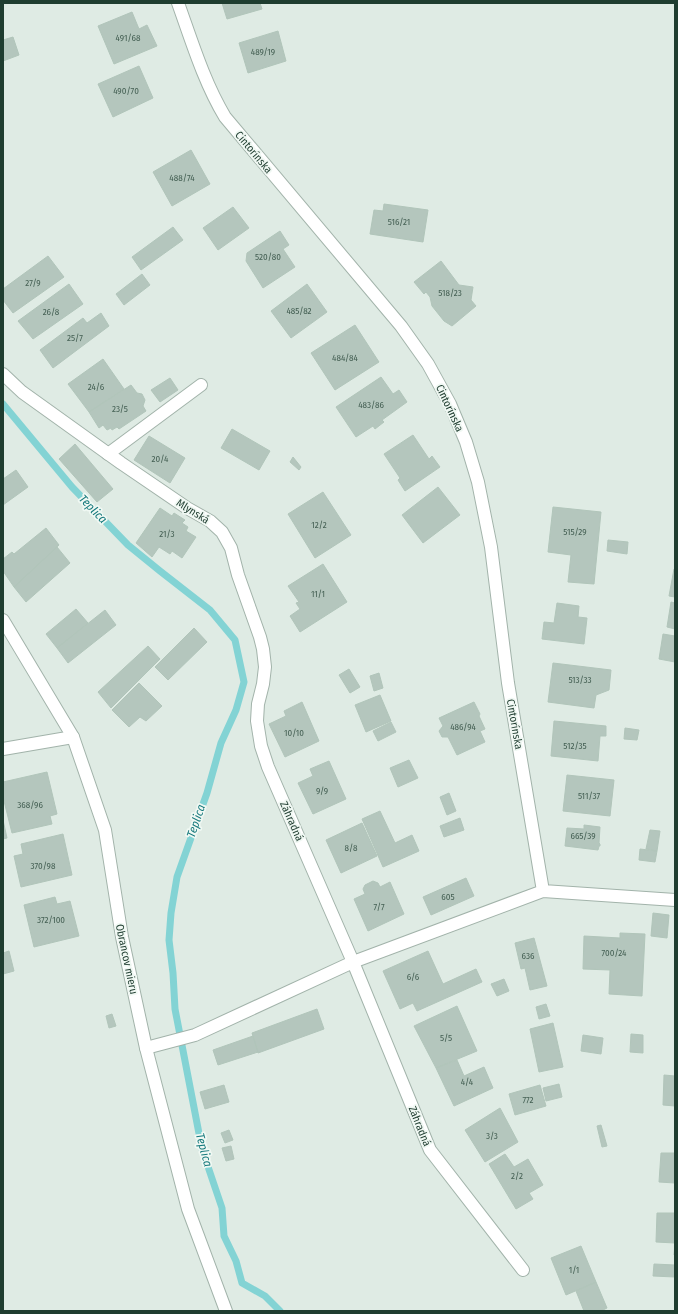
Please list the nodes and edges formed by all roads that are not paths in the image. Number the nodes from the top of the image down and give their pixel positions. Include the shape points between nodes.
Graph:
1 (178, 3) edge
2 (3, 374) edge
3 (202, 385) dead end
4 (108, 454) junction
5 (3, 620) edge
6 (257, 721) joint
7 (73, 737) junction
8 (3, 749) edge
9 (543, 891) junction
10 (675, 900) edge
11 (353, 962) junction
12 (146, 1048) junction
13 (523, 1270) dead end
14 (226, 1311) edge

1 - 9 street, Cintorínska via 208,84 226,117 401,326 428,364 466,442 478,482 491,547 508,683
2 - 4 street, Mlynská via 22,392
3 - 4 street
4 - 6 street, Mlynská via 210,521 222,532 231,548 263,649 265,667
5 - 7 street, Obrancov mieru
6 - 11 street, Záhradná via 268,767
7 - 8 street
7 - 12 street, Obrancov mieru via 105,830 122,937
9 - 10 street
9 - 11 street
11 - 12 street via 195,1035
11 - 13 street, Záhradná via 430,1150
12 - 14 street, Obrancov mieru via 188,1209

